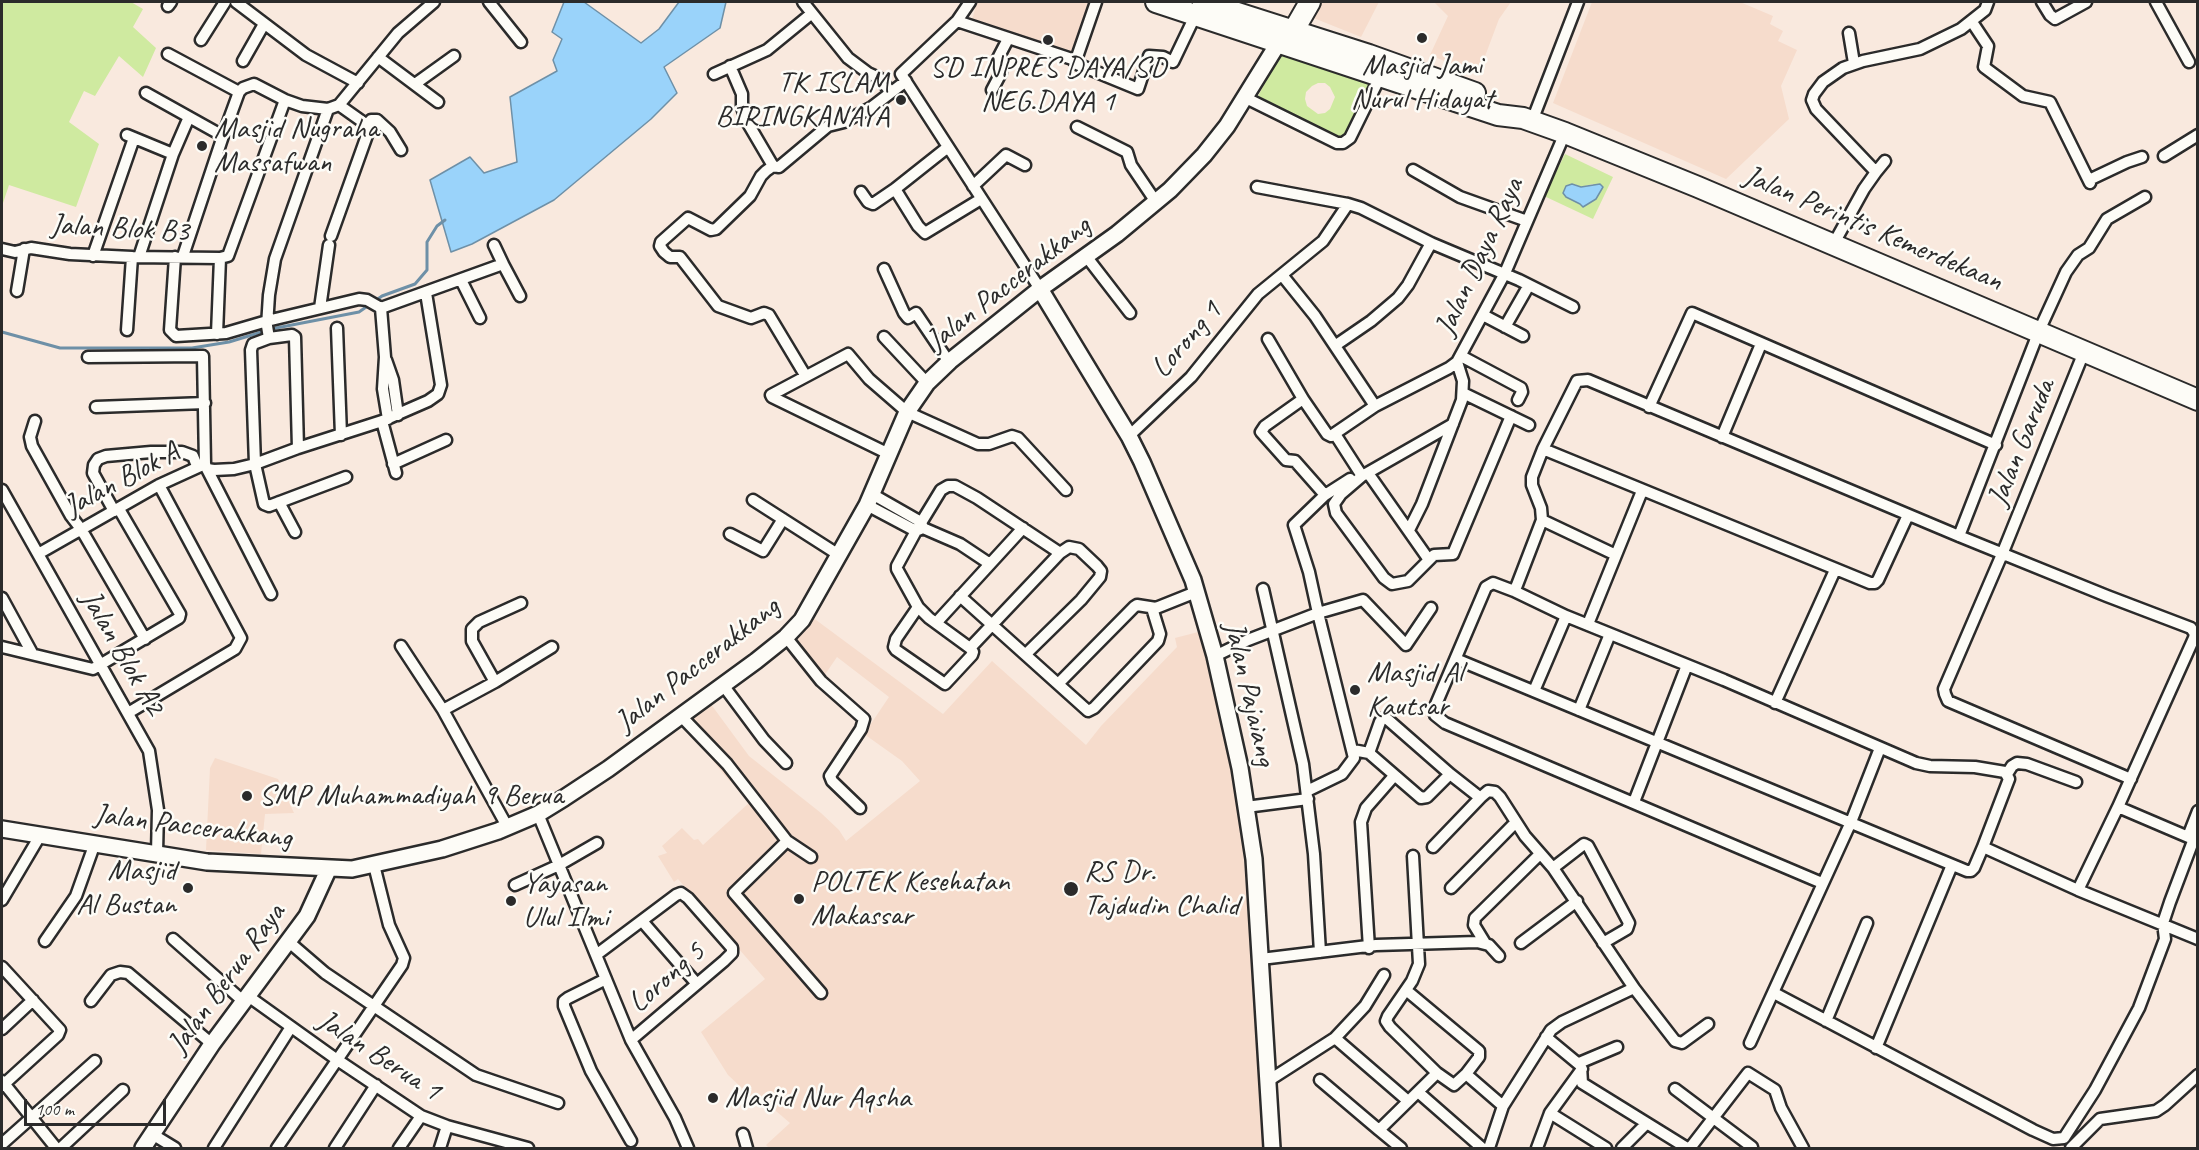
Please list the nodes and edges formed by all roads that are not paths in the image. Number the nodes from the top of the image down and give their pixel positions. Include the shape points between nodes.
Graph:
1 (225, 2) edge
2 (236, 2) edge
3 (434, 2) edge
4 (489, 2) edge
5 (818, 2) edge
6 (970, 2) edge
7 (1096, 2) edge
8 (1156, 2) edge
9 (1296, 2) edge
10 (1310, 2) edge
11 (1578, 2) edge
12 (1988, 2) edge
13 (2042, 2) edge
14 (2086, 2) edge
15 (2156, 2) edge
16 (807, 8) edge
17 (1199, 8) edge
18 (957, 21) junction
19 (1972, 22) junction
20 (264, 24) junction
21 (1850, 33) dead end
22 (1283, 37) junction
23 (1008, 39) junction
24 (201, 40) dead end
25 (521, 42) dead end
26 (168, 54) dead end
27 (454, 56) dead end
28 (378, 57) junction
29 (1072, 59) junction
30 (243, 61) dead end
31 (1854, 63) junction
32 (2189, 63) dead end
33 (730, 66) junction
34 (714, 74) dead end
35 (1381, 75) junction
36 (906, 81) junction
37 (358, 82) junction
38 (415, 84) junction
39 (992, 90) dead end
40 (239, 92) junction
41 (891, 92) junction
42 (146, 93) dead end
43 (1246, 98) junction
44 (285, 100) junction
45 (438, 102) dead end
46 (339, 105) junction
47 (328, 109) junction
48 (189, 117) junction
49 (1527, 119) junction
50 (368, 124) junction
51 (1077, 126) dead end
52 (1565, 133) junction
53 (2198, 135) edge
54 (223, 136) junction
55 (948, 147) junction
56 (401, 150) dead end
57 (173, 154) junction
58 (2164, 156) dead end
59 (2142, 157) dead end
60 (1885, 161) dead end
61 (1025, 165) dead end
62 (773, 166) junction
63 (1413, 170) dead end
64 (1876, 172) junction
65 (973, 186) junction
66 (1257, 187) dead end
67 (895, 189) junction
68 (861, 192) dead end
69 (2145, 197) dead end
70 (981, 199) junction
71 (1156, 202) junction
72 (1348, 204) junction
73 (1527, 221) junction
74 (1431, 243) junction
75 (494, 245) dead end
76 (1833, 245) junction
77 (2, 249) edge
78 (24, 249) junction
79 (93, 256) junction
80 (1086, 256) junction
81 (135, 257) junction
82 (179, 257) junction
83 (220, 258) junction
84 (503, 264) junction
85 (884, 269) dead end
86 (1505, 273) junction
87 (1282, 275) junction
88 (461, 280) junction
89 (1529, 285) junction
90 (1040, 289) junction
91 (17, 291) dead end
92 (426, 293) junction
93 (520, 296) dead end
94 (320, 308) junction
95 (379, 308) junction
96 (1573, 308) dead end
97 (1130, 313) dead end
98 (1483, 315) junction
99 (480, 318) dead end
100 (1505, 327) junction
101 (337, 328) dead end
102 (127, 330) dead end
103 (268, 330) junction
104 (2039, 331) junction
105 (217, 334) junction
106 (1523, 336) dead end
107 (884, 337) dead end
108 (1268, 339) dead end
109 (1761, 344) junction
110 (1336, 345) junction
111 (2084, 352) junction
112 (88, 357) dead end
113 (1459, 359) junction
114 (949, 362) junction
115 (806, 375) junction
116 (927, 383) junction
117 (1463, 393) junction
118 (1304, 399) junction
119 (1518, 400) dead end
120 (2198, 400) edge
121 (205, 403) junction
122 (1375, 406) junction
123 (1649, 406) junction
124 (96, 407) dead end
125 (907, 412) junction
126 (1511, 416) junction
127 (389, 419) junction
128 (35, 422) dead end
129 (1453, 424) junction
130 (1529, 425) dead end
131 (1331, 434) junction
132 (341, 435) junction
133 (1129, 436) junction
134 (1722, 437) junction
135 (446, 440) dead end
136 (1996, 445) junction
137 (298, 448) junction
138 (1543, 449) junction
139 (889, 454) junction
140 (255, 464) junction
141 (203, 466) junction
142 (1363, 474) junction
143 (346, 477) dead end
144 (159, 485) junction
145 (2, 490) edge
146 (1066, 490) dead end
147 (1642, 491) junction
148 (1325, 495) junction
149 (869, 499) junction
150 (753, 500) dead end
151 (279, 502) junction
152 (116, 510) junction
153 (1908, 514) junction
154 (783, 519) junction
155 (1542, 520) junction
156 (920, 527) junction
157 (1023, 528) junction
158 (81, 529) junction
159 (1408, 530) junction
160 (295, 532) dead end
161 (730, 534) dead end
162 (1959, 536) junction
163 (2003, 552) junction
164 (1060, 553) junction
165 (38, 554) junction
166 (839, 555) junction
167 (1616, 555) junction
168 (1429, 560) junction
169 (990, 564) junction
170 (1835, 570) junction
171 (1263, 589) dead end
172 (1514, 591) junction
173 (1196, 592) junction
174 (271, 594) dead end
175 (960, 596) junction
176 (2, 598) edge
177 (521, 603) dead end
178 (918, 607) junction
179 (1152, 608) junction
180 (1431, 608) dead end
181 (1317, 614) junction
182 (1566, 616) junction
183 (936, 623) junction
184 (1588, 624) junction
185 (992, 625) junction
186 (1271, 632) junction
187 (1610, 634) junction
188 (786, 638) junction
189 (145, 639) junction
190 (401, 646) dead end
191 (2, 647) edge
192 (552, 647) dead end
193 (970, 648) junction
194 (32, 653) junction
195 (1026, 654) junction
196 (1215, 656) junction
197 (1456, 659) junction
198 (100, 665) junction
199 (1687, 665) junction
200 (495, 682) junction
201 (1058, 684) junction
202 (723, 685) junction
203 (1534, 691) junction
204 (1775, 703) junction
205 (442, 710) junction
206 (1579, 710) junction
207 (128, 713) junction
208 (680, 715) junction
209 (1656, 741) junction
210 (1880, 748) junction
211 (1353, 750) junction
212 (1368, 753) junction
213 (786, 763) dead end
214 (1450, 774) junction
215 (2007, 774) junction
216 (1394, 776) junction
217 (2131, 779) junction
218 (2076, 782) dead end
219 (1308, 795) junction
220 (1480, 797) junction
221 (1634, 802) junction
222 (1246, 807) junction
223 (2118, 807) junction
224 (860, 808) dead end
225 (2198, 811) edge
226 (537, 814) junction
227 (1851, 822) junction
228 (1515, 823) junction
229 (3, 826) edge
230 (508, 828) junction
231 (2198, 828) edge
232 (41, 834) junction
233 (2190, 838) junction
234 (787, 841) junction
235 (95, 843) junction
236 (597, 843) dead end
237 (1433, 847) dead end
238 (1983, 847) junction
239 (157, 853) junction
240 (1540, 854) junction
241 (1413, 856) dead end
242 (811, 857) dead end
243 (374, 865) junction
244 (559, 865) junction
245 (1953, 865) junction
246 (329, 868) junction
247 (1553, 868) junction
248 (1822, 883) junction
249 (515, 885) dead end
250 (1451, 888) dead end
251 (2078, 890) junction
252 (2, 900) edge
253 (1577, 901) junction
254 (642, 921) junction
255 (1867, 923) dead end
256 (2163, 923) junction
257 (173, 939) dead end
258 (2198, 939) edge
259 (45, 941) dead end
260 (289, 942) junction
261 (1485, 943) junction
262 (1521, 943) dead end
263 (1602, 943) junction
264 (1418, 944) junction
265 (1369, 948) junction
266 (1320, 952) junction
267 (596, 955) junction
268 (1499, 956) dead end
269 (1261, 959) junction
270 (2, 970) edge
271 (1384, 975) dead end
272 (606, 979) junction
273 (697, 984) junction
274 (1634, 988) junction
275 (1406, 990) junction
276 (821, 993) dead end
277 (1774, 993) junction
278 (245, 999) junction
279 (33, 1000) junction
280 (91, 1001) dead end
281 (374, 1006) junction
282 (1826, 1021) junction
283 (1708, 1024) dead end
284 (291, 1027) junction
285 (2, 1029) edge
286 (1546, 1037) junction
287 (1335, 1038) junction
288 (631, 1040) junction
289 (1750, 1043) dead end
290 (212, 1044) junction
291 (1617, 1047) dead end
292 (1876, 1048) junction
293 (336, 1059) junction
294 (95, 1061) dead end
295 (1580, 1066) junction
296 (1437, 1072) junction
297 (1466, 1074) junction
298 (2198, 1075) edge
299 (1320, 1080) dead end
300 (1268, 1081) junction
301 (2, 1084) edge
302 (376, 1085) junction
303 (1675, 1089) dead end
304 (123, 1090) dead end
305 (1418, 1092) junction
306 (1408, 1101) junction
307 (558, 1103) dead end
308 (1503, 1106) junction
309 (1550, 1113) junction
310 (421, 1116) junction
311 (32, 1118) junction
312 (1713, 1119) junction
313 (1646, 1124) junction
314 (447, 1126) junction
315 (1379, 1130) junction
316 (152, 1134) junction
317 (743, 1134) dead end
318 (631, 1142) dead end
319 (2, 1144) edge
320 (684, 1147) edge
321 (1752, 1147) edge
322 (56, 1149) edge
323 (61, 1149) edge
324 (143, 1149) edge
325 (175, 1149) edge
326 (214, 1149) edge
327 (277, 1149) edge
328 (335, 1149) edge
329 (399, 1149) edge
330 (440, 1149) edge
331 (528, 1149) edge
332 (747, 1149) edge
333 (1272, 1149) edge
334 (1401, 1149) edge
335 (1482, 1149) edge
336 (1489, 1149) edge
337 (1537, 1149) edge
338 (1606, 1149) edge
339 (1622, 1149) edge
340 (1688, 1149) edge
341 (1803, 1149) edge
342 (2072, 1149) edge

1 - 24 street
2 - 20 street
3 - 28 street via 398,33
4 - 25 street
5 - 16 street
6 - 18 street
7 - 29 street via 1077,57
8 - 17 highway, Jalan Perintis Kemerdekaan
9 - 22 highway
10 - 22 highway
11 - 49 street
12 - 19 street
13 - 14 street via 2055,18
15 - 32 street
16 - 33 street via 767,50
16 - 41 street via 848,58 877,77
17 - 22 highway, Jalan Perintis Kemerdekaan
17 - 29 street via 1173,62 1149,56 1138,88
18 - 23 street
18 - 36 street via 901,74
19 - 31 street via 1920,49
19 - 59 street via 1988,46 1984,67 2023,96 2050,102 2089,182
20 - 30 street
20 - 37 street via 306,55
21 - 31 street
22 - 35 highway, Jalan Perintis Kemerdekaan
22 - 43 main road, Jalan Paccerakkang
22 - 49 highway, Jalan Perintis Kemerdekaan via 1369,55 1503,104
23 - 29 street
23 - 39 street via 996,62 1001,72
26 - 40 street
27 - 38 street
28 - 37 street
28 - 38 street
31 - 64 street via 1823,82 1812,100
33 - 34 street
33 - 62 street via 742,94 746,120
35 - 43 street via 1350,138 1343,143
35 - 49 highway, Jalan Perintis Kemerdekaan via 1498,115
36 - 41 street
36 - 55 street
37 - 46 street
38 - 45 street
40 - 44 street via 254,84
40 - 54 street
41 - 62 street via 872,107 828,126 779,167
42 - 48 street
43 - 71 main road, Jalan Paccerakkang via 1204,155
44 - 47 street
44 - 83 street, Jalan Blok B3 via 232,248 228,256
46 - 47 street
46 - 50 street
47 - 103 street via 275,259
48 - 54 street
48 - 57 street
49 - 52 highway, Jalan Perintis Kemerdekaan
50 - 56 street via 377,120
50 - 94 street via 370,129 330,241
51 - 71 street via 1127,152 1131,165
52 - 73 street, Jalan Daya Raya
52 - 76 highway, Jalan Perintis Kemerdekaan
53 - 58 street
54 - 82 street
55 - 65 street
55 - 67 street
57 - 79 street via 131,137
57 - 81 street
60 - 64 street
61 - 65 street via 1006,155
62 - 115 street via 761,176 750,196 716,229 688,218 660,246 670,257 680,258 718,306 751,318 769,315
63 - 73 street via 1460,197
64 - 76 street
65 - 70 street
66 - 72 street
67 - 68 street via 873,204
67 - 70 street via 925,233
69 - 104 street via 2107,219 2088,249 2075,258
70 - 90 street
71 - 80 main road, Jalan Paccerakkang
72 - 74 street
72 - 87 street, Lorong 1 via 1328,236
73 - 86 street, Jalan Daya Raya
74 - 86 street
74 - 110 street via 1398,298
75 - 84 street
76 - 104 highway, Jalan Perintis Kemerdekaan
77 - 78 street, Jalan Blok B3
78 - 79 street, Jalan Blok B3
78 - 91 street
79 - 81 street, Jalan Blok B3
80 - 90 main road, Jalan Paccerakkang
80 - 97 street
81 - 82 street, Jalan Blok B3
81 - 102 street
82 - 83 street, Jalan Blok B3
82 - 105 street via 170,330 176,336
83 - 105 street
84 - 88 street
84 - 93 street
85 - 114 street via 904,313 908,318 916,313
86 - 89 street
86 - 98 street, Jalan Daya Raya
87 - 110 street
87 - 133 street, Lorong 1 via 1253,300 1191,377
88 - 92 street
88 - 99 street
89 - 96 street
89 - 100 street
90 - 114 main road, Jalan Paccerakkang
90 - 133 main road, Jalan Pajaiang
92 - 95 street
92 - 127 street, Jalan Blok A via 440,390 428,401
94 - 95 street via 359,299
94 - 103 street
95 - 127 street via 385,357 393,380
98 - 100 street
98 - 113 street, Jalan Daya Raya
100 - 106 street
101 - 132 street
103 - 105 street
103 - 137 street via 295,337
103 - 140 street via 251,347
104 - 111 highway, Jalan Perintis Kemerdekaan
104 - 136 street
107 - 116 street
108 - 118 street
109 - 123 street via 1692,313
109 - 134 street
109 - 136 street
110 - 122 street
111 - 120 highway, Jalan Perintis Kemerdekaan
111 - 163 street, Jalan Garuda
112 - 121 street via 203,356
113 - 117 street
113 - 119 street via 1521,388
113 - 122 street, Jalan Daya Raya via 1442,373
114 - 116 main road, Jalan Paccerakkang
115 - 125 street via 848,354 869,379
115 - 139 street via 772,397
116 - 125 main road, Jalan Paccerakkang
117 - 126 street
117 - 129 street
118 - 131 street
118 - 148 street via 1261,432 1286,460 1295,461
121 - 124 street
121 - 141 street
122 - 131 street, Jalan Daya Raya
123 - 134 street
123 - 138 street via 1588,381 1577,381
125 - 139 main road, Jalan Paccerakkang
125 - 146 street via 978,444 1018,438
126 - 130 street
126 - 168 street via 1454,554 1438,554
127 - 132 street, Jalan Blok A
127 - 135 street via 394,468
128 - 158 street via 30,437 32,446
129 - 142 street
129 - 159 street
131 - 142 street
132 - 137 street, Jalan Blok A
133 - 173 main road, Jalan Pajaiang via 1176,537
134 - 153 street
136 - 162 street
137 - 140 street, Jalan Blok A
138 - 147 street
138 - 155 street via 1532,481
139 - 149 main road, Jalan Paccerakkang
140 - 141 street, Jalan Blok A via 234,469
140 - 151 street via 264,504
141 - 144 street, Jalan Blok A
141 - 152 street via 190,454 151,452 102,457 94,465 93,473
141 - 174 street
142 - 148 street
142 - 159 street
142 - 168 street via 1341,494 1334,507 1384,578 1392,584 1408,581
143 - 151 street
144 - 152 street, Jalan Blok A
144 - 207 street via 240,639 235,649
145 - 165 street, Jalan Blok A2
147 - 167 street
147 - 170 street
148 - 181 street via 1294,525
149 - 156 street
149 - 166 main road, Jalan Paccerakkang
150 - 154 street
151 - 160 street
152 - 158 street, Jalan Blok A
152 - 189 street via 180,615
153 - 162 street
153 - 170 street via 1876,582 1870,584
154 - 161 street via 763,551
154 - 166 street
155 - 167 street
155 - 172 street
156 - 157 street via 941,490 955,486
156 - 169 street via 960,544
156 - 178 street via 897,566
157 - 164 street
157 - 169 street
158 - 165 street, Jalan Blok A
158 - 189 street
159 - 168 street
162 - 163 street
163 - 217 street, Jalan Garuda via 1944,689 1946,698
163 - 217 street via 2194,631
164 - 185 street
164 - 195 street via 1074,546 1101,574
165 - 198 street, Jalan Blok A2
166 - 188 main road, Jalan Paccerakkang via 809,610
167 - 184 street
169 - 175 street
170 - 204 street
171 - 186 street
172 - 182 street
172 - 197 street via 1488,584
173 - 179 street
173 - 196 main road, Jalan Pajaiang
175 - 183 street
175 - 185 street
176 - 194 street
177 - 200 street via 472,628 472,641
178 - 183 street
178 - 193 street via 894,643 897,651 943,684 972,655
179 - 201 street via 1134,607
179 - 201 street via 1160,634 1158,640 1091,711 1084,710
180 - 181 street via 1406,645 1363,600
181 - 186 street
181 - 211 street
182 - 184 street
182 - 203 street
183 - 193 street
184 - 187 street
185 - 193 street
185 - 195 street
186 - 196 street
186 - 219 street via 1302,754
187 - 199 street
187 - 206 street
188 - 202 main road, Jalan Paccerakkang
188 - 224 street via 821,681 864,719 830,776
189 - 198 street
190 - 205 street
191 - 194 street
192 - 200 street
194 - 198 street via 90,669
195 - 201 street
196 - 222 main road, Jalan Pajaiang
197 - 203 street
197 - 221 street via 1434,709 1438,719
198 - 207 street, Jalan Blok A2
199 - 204 street
199 - 209 street
200 - 205 street
202 - 208 main road, Jalan Paccerakkang
202 - 213 street
203 - 206 street
204 - 210 street
205 - 230 street
206 - 209 street
207 - 239 street, Jalan Blok A2 via 151,758 158,810
208 - 226 main road, Jalan Paccerakkang via 608,769
208 - 234 street via 727,764
209 - 221 street
209 - 227 street
210 - 215 street via 1923,765 1975,766
210 - 227 street
211 - 212 street
211 - 219 street via 1353,761 1342,774
212 - 214 street via 1380,722 1386,718
212 - 216 street
214 - 216 street via 1424,798
214 - 220 street
215 - 218 street via 2017,763 2027,764
215 - 238 street via 2009,779
216 - 265 street via 1366,808 1361,822
217 - 223 street
219 - 222 street
219 - 266 street
220 - 228 street via 1488,791 1495,792
220 - 237 street
221 - 248 street
222 - 269 main road, Jalan Pajaiang
223 - 233 street
223 - 251 street
225 - 233 street
226 - 230 main road, Jalan Paccerakkang
226 - 244 street
227 - 245 street
227 - 248 street
228 - 240 street
228 - 250 street
229 - 232 main road, Jalan Paccerakkang
230 - 243 main road, Jalan Paccerakkang
231 - 233 street
232 - 235 main road, Jalan Paccerakkang
232 - 252 street
233 - 256 street
234 - 242 street
234 - 276 street via 734,893
235 - 239 main road, Jalan Paccerakkang
235 - 259 street via 71,906
236 - 244 street
238 - 245 street via 1973,870
238 - 251 street
239 - 246 main road, Jalan Paccerakkang via 207,862
240 - 247 street
240 - 261 street via 1475,918 1474,925
241 - 264 street
243 - 246 main road, Jalan Paccerakkang
243 - 281 street via 388,925 404,958
244 - 249 street
244 - 267 street
245 - 292 street
246 - 260 main road, Jalan Berua Raya via 307,916
247 - 253 street
247 - 263 street via 1584,844 1588,846 1629,923 1627,929
248 - 277 street
251 - 256 street
253 - 262 street
253 - 263 street
254 - 267 street
254 - 273 street
254 - 273 street, Lorong 5 via 676,895 681,893 688,898 732,951
255 - 282 street
256 - 258 street
256 - 292 street via 2164,939 2139,1008 2064,1138 2053,1139 2032,1130
257 - 278 street, Jalan Berua 1
260 - 278 main road, Jalan Berua Raya
260 - 281 street via 325,973
261 - 264 street
261 - 268 street
263 - 274 street
264 - 265 street
264 - 275 street via 1417,972
265 - 266 street
266 - 269 street
267 - 272 street
269 - 300 main road, Jalan Pajaiang
270 - 279 street
271 - 287 street via 1365,1006
272 - 288 street
272 - 318 street via 568,998 564,1006 591,1071
273 - 288 street, Lorong 5
274 - 283 street via 1678,1044
274 - 286 street via 1562,1022
275 - 296 street via 1388,1016 1387,1024
275 - 297 street via 1479,1051
277 - 282 street
277 - 289 street
278 - 284 street, Jalan Berua 1
278 - 290 main road, Jalan Berua Raya
279 - 285 street
279 - 301 street via 60,1027 60,1033
280 - 290 street via 111,975 128,973
281 - 293 street
281 - 307 street via 476,1075
282 - 292 street
284 - 293 street, Jalan Berua 1
284 - 326 street
286 - 295 street
286 - 308 street
287 - 300 street
287 - 306 street
288 - 320 street
290 - 316 main road, Jalan Berua Raya
291 - 295 street
293 - 302 street, Jalan Berua 1
293 - 327 street
294 - 311 street
295 - 309 street
295 - 313 street via 1582,1083
296 - 297 street via 1454,1085
296 - 305 street
297 - 308 street
298 - 342 street via 2160,1109 2100,1119
299 - 315 street
300 - 333 main road, Jalan Pajaiang
301 - 311 street
302 - 310 street, Jalan Berua 1
302 - 328 street
303 - 312 street
304 - 323 street
305 - 306 street
305 - 335 street
306 - 315 street
308 - 336 street
309 - 337 street
309 - 338 street
310 - 314 street, Jalan Berua 1
310 - 329 street
311 - 319 street
311 - 322 street
312 - 321 street
312 - 340 street
312 - 341 street via 1748,1072 1775,1090
313 - 339 street
313 - 340 street
314 - 330 street
314 - 331 street, Jalan Berua 1
315 - 334 street
316 - 324 main road, Jalan Berua Raya
316 - 325 street
317 - 332 street

